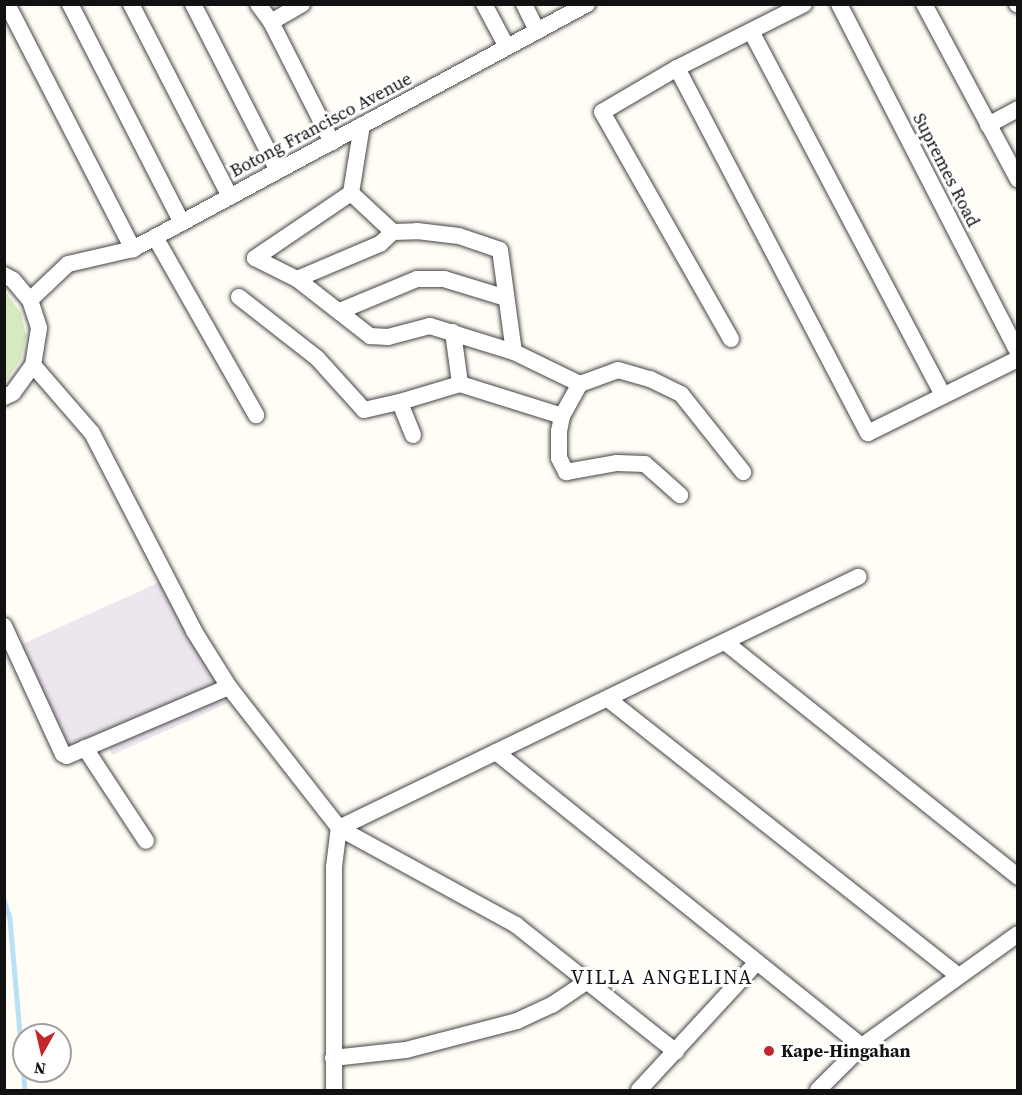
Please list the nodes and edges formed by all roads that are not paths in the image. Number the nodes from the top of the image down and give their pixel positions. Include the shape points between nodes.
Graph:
1 (7, 4) edge
2 (70, 4) edge
3 (131, 4) edge
4 (193, 4) edge
5 (258, 4) edge
6 (302, 4) edge
7 (484, 4) edge
8 (524, 4) edge
9 (587, 4) edge
10 (804, 4) edge
11 (839, 4) edge
12 (924, 4) edge
13 (271, 22) junction
14 (537, 31) junction
15 (752, 33) junction
16 (507, 47) junction
17 (677, 68) junction
18 (1017, 109) edge
19 (362, 125) junction
20 (988, 125) junction
21 (332, 142) junction
22 (278, 171) junction
23 (1017, 178) edge
24 (351, 193) junction
25 (230, 197) junction
26 (182, 222) junction
27 (393, 232) junction
28 (155, 237) junction
29 (133, 249) junction
30 (4, 275) edge
31 (297, 279) junction
32 (239, 297) dead end
33 (506, 298) junction
34 (30, 300) junction
35 (340, 311) junction
36 (453, 332) junction
37 (731, 339) dead end
38 (514, 352) junction
39 (1017, 353) edge
40 (1017, 359) edge
41 (33, 365) junction
42 (460, 384) junction
43 (580, 384) junction
44 (943, 395) junction
45 (4, 397) edge
46 (400, 402) junction
47 (256, 416) dead end
48 (562, 416) junction
49 (413, 435) dead end
50 (743, 472) dead end
51 (680, 495) dead end
52 (858, 577) dead end
53 (4, 626) edge
54 (725, 642) junction
55 (229, 687) junction
56 (608, 699) junction
57 (85, 748) junction
58 (496, 752) junction
59 (339, 828) junction
60 (146, 842) dead end
61 (1017, 877) edge
62 (1017, 934) edge
63 (756, 963) junction
64 (958, 975) junction
65 (589, 980) junction
66 (862, 1046) junction
67 (676, 1052) junction
68 (333, 1058) junction
69 (334, 1090) edge
70 (639, 1090) edge
71 (818, 1090) edge

1 - 29 street
2 - 26 street
3 - 25 street
4 - 22 street
5 - 13 street
6 - 13 street
7 - 16 street
8 - 14 street
9 - 14 street, Botong Francisco Avenue
10 - 15 street
11 - 39 street, Supremes Road
12 - 20 street
13 - 21 street
14 - 16 street, Botong Francisco Avenue
15 - 17 street
15 - 44 street
16 - 19 street, Botong Francisco Avenue
17 - 37 street via 602,112
17 - 44 street via 868,433
18 - 20 street
19 - 21 street, Botong Francisco Avenue
19 - 24 street
20 - 23 street
21 - 22 street, Botong Francisco Avenue
22 - 25 street, Botong Francisco Avenue
24 - 27 street
24 - 31 street via 255,258
25 - 26 street, Botong Francisco Avenue
26 - 28 street, Botong Francisco Avenue
27 - 31 street via 380,244
27 - 33 street via 459,237 500,250
28 - 29 street, Botong Francisco Avenue
28 - 47 street
29 - 34 street, Botong Francisco Avenue via 68,264
30 - 34 street
31 - 35 street
32 - 46 street via 317,358 364,410
33 - 35 street via 444,279 417,279
33 - 38 street
34 - 41 street via 39,328
35 - 36 street via 369,336 388,337 430,326
36 - 38 street
36 - 42 street
38 - 43 street
40 - 44 street
41 - 45 street via 13,393
41 - 55 street via 92,433 194,631
42 - 46 street
42 - 48 street
43 - 48 street
43 - 50 street via 618,370 681,394
46 - 49 street
48 - 51 street via 559,458 566,472 616,463 645,464
52 - 54 street
53 - 57 street via 63,754 71,755
54 - 56 street
54 - 61 street
55 - 57 street
55 - 59 street
56 - 58 street
56 - 64 street
57 - 60 street
58 - 59 street
58 - 63 street
59 - 65 street via 516,925
59 - 68 street via 334,867
62 - 64 street
63 - 66 street
63 - 67 street
64 - 66 street
65 - 67 street
65 - 68 street via 552,1005 518,1021 406,1050
66 - 71 street
67 - 70 street
68 - 69 street

